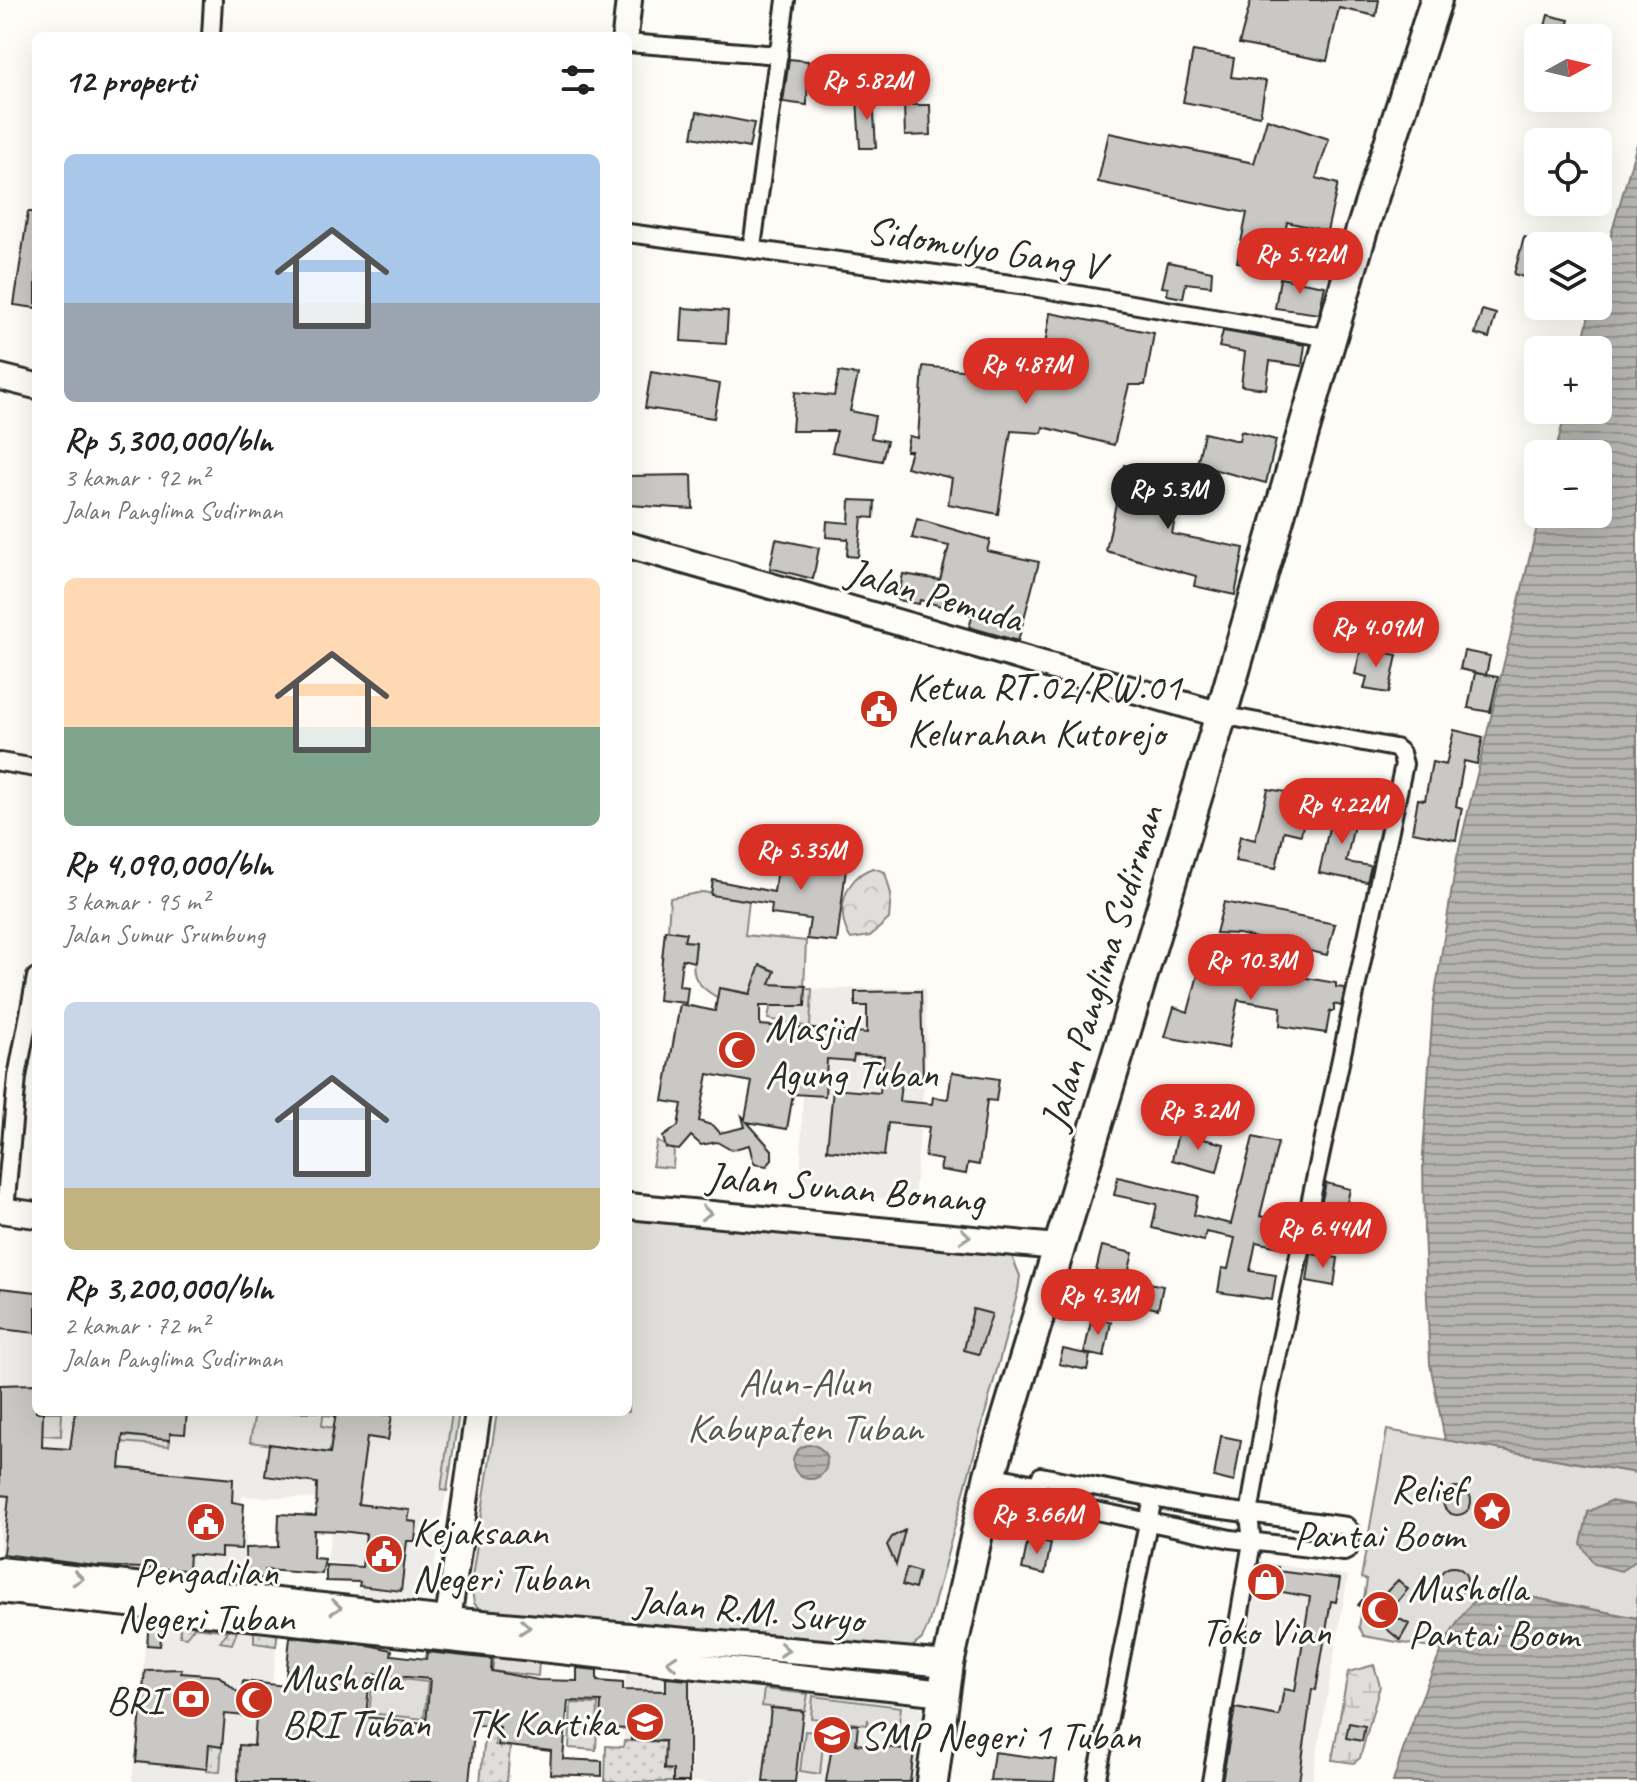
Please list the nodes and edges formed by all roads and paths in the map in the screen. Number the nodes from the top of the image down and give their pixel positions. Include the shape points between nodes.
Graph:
1 (213, 0) edge
2 (629, 0) edge
3 (786, 0) edge
4 (1436, 0) edge
5 (211, 32) edge
6 (625, 32) edge
7 (632, 43) edge
8 (779, 55) junction
9 (632, 233) edge
10 (752, 247) junction
11 (1330, 338) junction
12 (0, 377) edge
13 (32, 385) edge
14 (632, 546) edge
15 (1221, 715) junction
16 (0, 762) edge
17 (32, 767) edge
18 (32, 998) edge
19 (632, 1206) edge
20 (2, 1210) edge
21 (32, 1214) edge
22 (1057, 1247) junction
23 (477, 1416) edge
24 (990, 1475) junction
25 (1035, 1484) junction
26 (1153, 1498) junction
27 (1249, 1515) junction
28 (1148, 1523) junction
29 (1252, 1542) junction
30 (0, 1570) edge
31 (0, 1590) edge
32 (203, 1603) junction
33 (446, 1630) junction
34 (932, 1677) junction
35 (932, 1782) edge
36 (1096, 1782) edge
37 (1211, 1782) edge

1 - 5 street
2 - 6 main road
3 - 8 street
4 - 11 highway, Jalan Panglima Sudirman
7 - 8 street
8 - 10 street
9 - 10 street, Sidomulyo Gang V
10 - 11 street, Sidomulyo Gang V via 1061,291
11 - 15 highway, Jalan Panglima Sudirman
12 - 13 main road
14 - 15 main road, Jalan Pemuda
15 - 22 highway, Jalan Panglima Sudirman
15 - 27 street via 1395,748 1404,759 1290,1284
16 - 17 street
18 - 20 street
19 -> 22 main road, Jalan Sunan Bonang
20 - 21 main road
22 - 24 highway, Jalan Panglima Sudirman
23 - 33 main road
24 - 25 street
24 - 34 highway, Jalan Panglima Sudirman
25 - 26 street via 1049,1476
25 - 28 street via 1041,1499
26 - 27 street
26 - 28 street
27 - 29 street
27 - 29 street via 1344,1526 1351,1532 1344,1552
28 - 29 street
28 - 36 street
29 - 37 street
30 -> 32 main road
31 - 32 main road
32 - 33 main road, Jalan R.M. Suryo
33 - 34 main road, Jalan R.M. Suryo
34 - 35 highway, Jalan Panglima Sudirman

